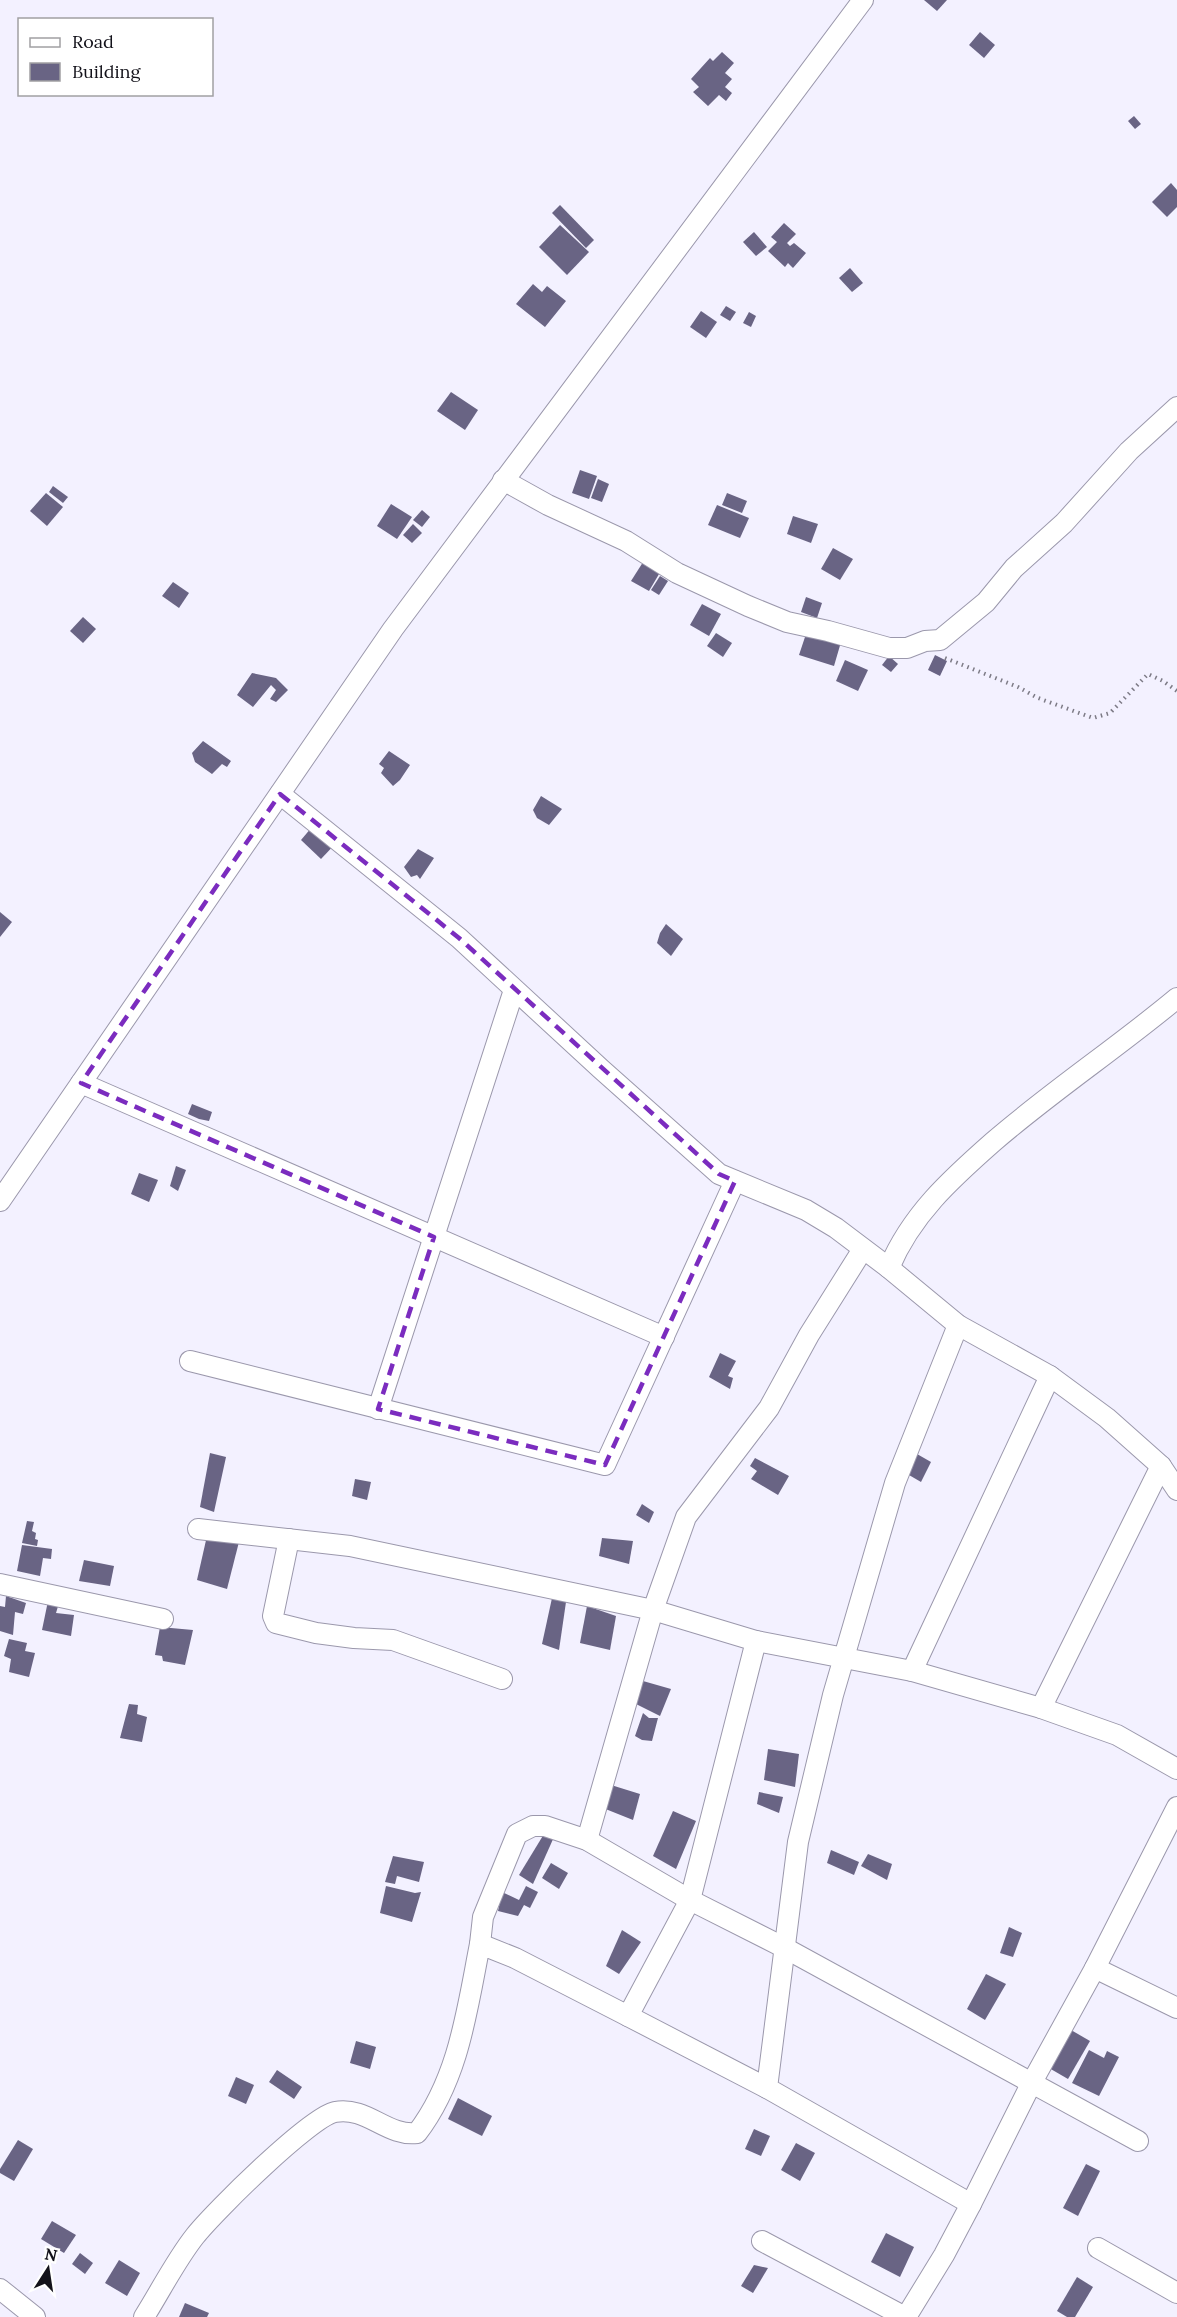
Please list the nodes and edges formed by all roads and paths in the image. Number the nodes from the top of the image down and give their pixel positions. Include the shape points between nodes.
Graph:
1 (863, 0) edge
2 (1177, 407) edge
3 (503, 480) junction
4 (914, 645) junction
5 (1177, 691) edge
6 (280, 794) junction
7 (514, 990) junction
8 (1177, 998) edge
9 (81, 1083) junction
10 (735, 1181) junction
11 (0, 1201) edge
12 (434, 1236) junction
13 (863, 1249) junction
14 (889, 1268) junction
15 (958, 1325) junction
16 (664, 1337) junction
17 (190, 1361) dead end
18 (1050, 1376) junction
19 (378, 1409) junction
20 (1161, 1466) junction
21 (1177, 1490) edge
22 (198, 1529) dead end
23 (289, 1539) junction
24 (0, 1584) edge
25 (653, 1610) junction
26 (163, 1619) dead end
27 (756, 1641) junction
28 (845, 1659) junction
29 (912, 1671) junction
30 (502, 1679) dead end
31 (1041, 1708) junction
32 (1177, 1769) edge
33 (1177, 1807) edge
34 (587, 1840) junction
35 (690, 1900) junction
36 (480, 1944) junction
37 (783, 1947) junction
38 (1095, 1968) junction
39 (1177, 2008) edge
40 (628, 2016) junction
41 (1031, 2084) junction
42 (767, 2088) junction
43 (1138, 2141) dead end
44 (971, 2204) junction
45 (762, 2241) dead end
46 (1098, 2248) dead end
47 (0, 2289) edge
48 (1177, 2293) edge
49 (35, 2317) edge
50 (144, 2317) edge
51 (905, 2317) edge

1 - 3 street
2 - 4 street via 1129,451 1064,523 1014,568 986,602 940,640
3 - 4 street via 548,506 626,541 677,573 787,622 888,648
3 - 6 street via 393,629
4 - 5 path via 1093,718 1110,713 1148,674
6 - 7 street via 459,938
6 - 9 street
7 - 10 street via 719,1174
7 - 12 street
8 - 14 street via 1023,1116 951,1179 920,1214 898,1246
9 - 11 street
9 - 12 street
10 - 13 street via 806,1210
10 - 16 street
12 - 16 street
12 - 19 street
13 - 14 street
13 - 25 street via 769,1408 686,1517
14 - 15 street
15 - 18 street
15 - 28 street via 895,1483
16 - 19 street via 605,1465
17 - 19 street
18 - 20 street via 1107,1418
18 - 29 street
20 - 21 street
20 - 31 street
22 - 23 street
23 - 25 street via 350,1546
23 - 30 street via 273,1616 276,1623 325,1634 393,1640
24 - 26 street
25 - 27 street
25 - 34 street
27 - 28 street
27 - 35 street
28 - 29 street
28 - 37 street via 798,1842
29 - 31 street
31 - 32 street via 1117,1735
33 - 38 street
34 - 35 street
34 - 36 street via 545,1827 533,1826 517,1834 483,1917
35 - 37 street
35 - 40 street
36 - 40 street
36 - 50 street via 460,2045 446,2084 417,2133 405,2134 358,2112 325,2115 286,2146 195,2236
37 - 41 street
37 - 42 street
38 - 39 street
38 - 41 street
40 - 42 street
41 - 43 street
41 - 44 street
42 - 44 street
44 - 51 street
45 - 51 street
46 - 48 street
47 - 49 street

